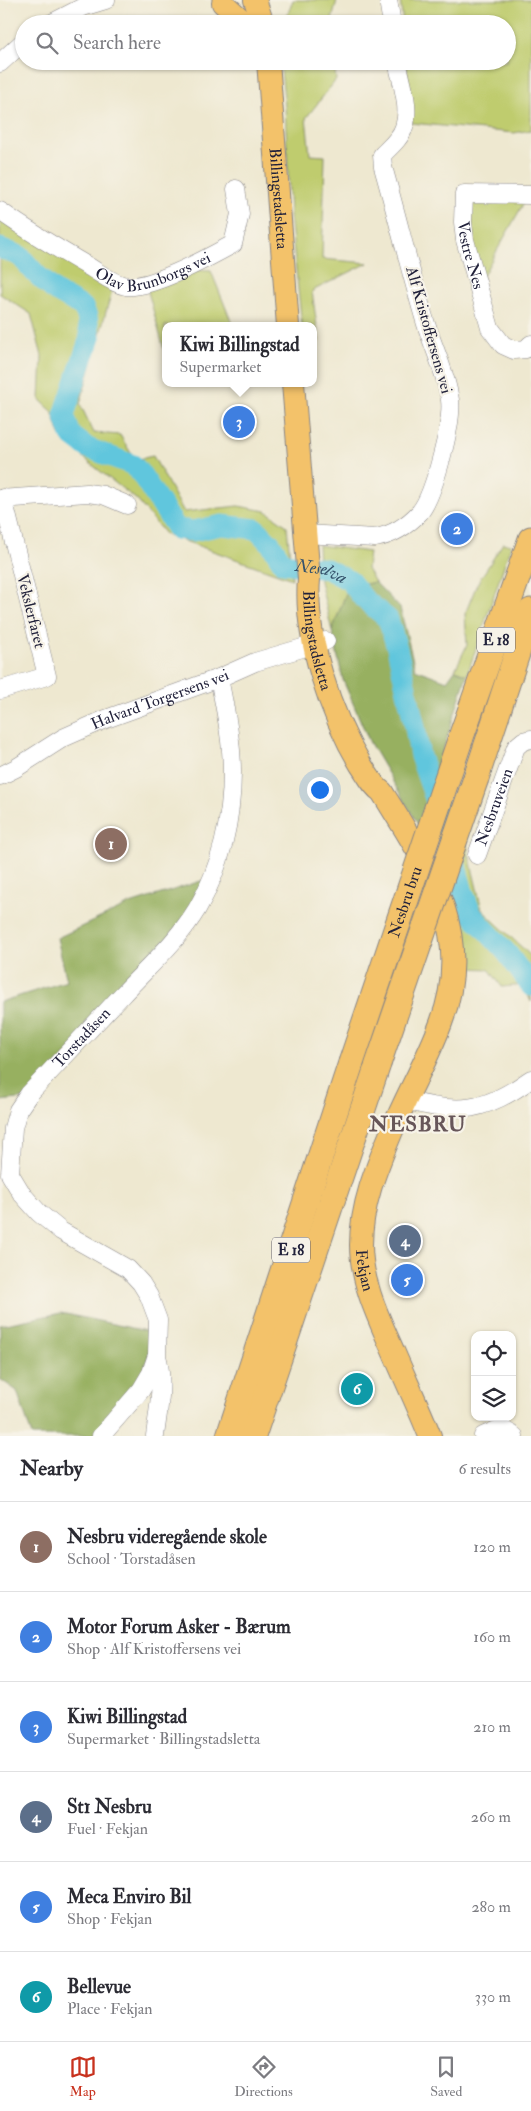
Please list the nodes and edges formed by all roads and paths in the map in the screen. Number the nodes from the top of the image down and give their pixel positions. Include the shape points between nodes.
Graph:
1 (106, 0) edge
2 (256, 0) edge
3 (388, 0) edge
4 (223, 1) edge
5 (67, 15) edge
6 (237, 15) edge
7 (260, 15) edge
8 (390, 15) edge
9 (15, 49) edge
10 (0, 63) edge
11 (267, 70) edge
12 (399, 70) edge
13 (236, 189) dead end
14 (531, 195) edge
15 (0, 211) edge
16 (288, 322) edge
17 (531, 344) edge
18 (292, 387) edge
19 (2, 498) edge
20 (127, 505) dead end
21 (531, 539) edge
22 (306, 545) junction
23 (531, 611) edge
24 (321, 642) junction
25 (219, 678) junction
26 (0, 690) edge
27 (531, 739) edge
28 (0, 776) edge
29 (477, 855) dead end
30 (531, 1079) edge
31 (405, 1100) junction
32 (5, 1176) edge
33 (157, 1355) junction
34 (102, 1436) edge
35 (155, 1436) edge
36 (229, 1436) edge
37 (253, 1436) edge
38 (430, 1436) edge
39 (483, 1436) edge
40 (514, 1436) edge

1 - 5 street
2 - 7 main road
3 - 8 street
4 - 6 main road
9 - 10 street
11 - 16 main road, Billingstadsletta
12 - 22 street, Alf Kristoffersens vei via 406,111 404,128 382,155 383,167 426,324 445,380 450,401 448,430 436,476 425,502 400,530 375,538
13 - 15 street, Olav Brunborgs vei via 240,214 233,244 166,276 137,285 125,286 106,276
14 - 17 street, Vestre Nes via 464,194 463,222 490,328 503,345 514,350 526,349
18 - 22 main road
19 - 20 street via 87,493 103,495
19 - 26 street, Vekslerfaret via 47,676
21 - 36 highway, Nesbru bru / E 18, bridge via 351,1063
22 - 24 main road, Billingstadsletta
23 - 37 highway, Nesbru bru / E 18, bridge
24 - 25 street, Halvard Torgersens vei via 255,662
24 - 31 main road, Billingstadsletta via 382,792 414,845 443,903 449,923 452,976 444,1014
25 - 28 street, Halvard Torgersens vei via 63,738
25 - 32 street, Torstadåsen via 231,744 232,773 228,821 216,868 196,910 168,947 29,1094 18,1110
27 - 29 street, Nesbruveien via 516,747
30 - 31 street via 487,1104 461,1110
31 - 38 main road, Fekjan via 370,1185 361,1247 366,1279 376,1309
32 - 33 street, Torstadåsen via 39,1213 61,1231 128,1269 140,1283 154,1305 158,1320
33 - 34 street, Torstadåsen via 142,1390
33 - 35 street, Torstadåsen via 161,1371
39 - 40 street via 502,1428

